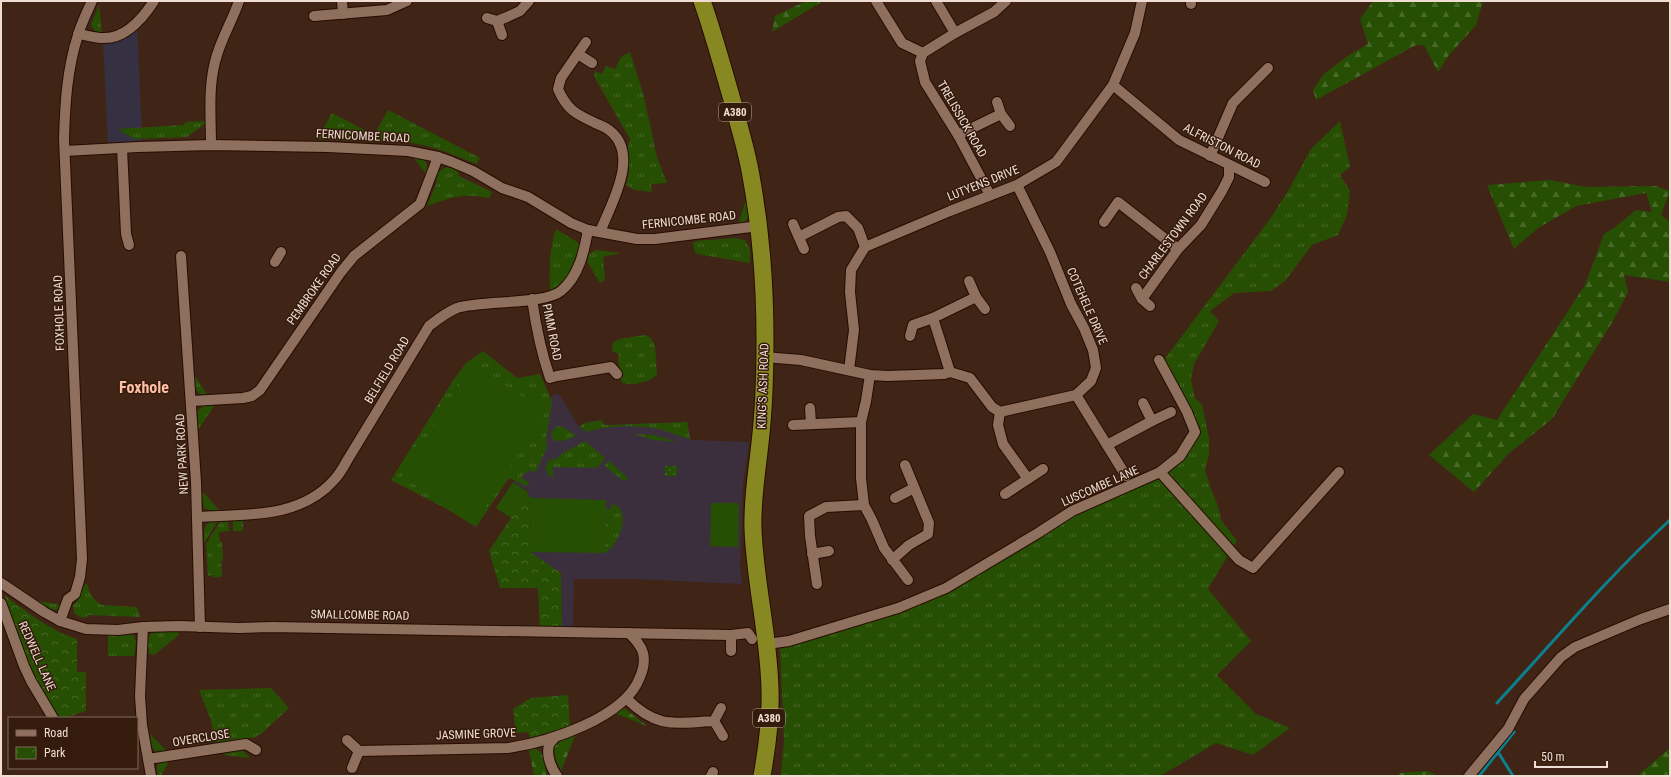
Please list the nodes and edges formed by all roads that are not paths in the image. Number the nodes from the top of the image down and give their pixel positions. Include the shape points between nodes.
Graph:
1 (92, 1) edge
2 (154, 1) edge
3 (239, 1) edge
4 (342, 1) edge
5 (407, 1) edge
6 (529, 1) edge
7 (702, 1) edge
8 (876, 1) edge
9 (936, 1) edge
10 (1006, 1) edge
11 (1142, 1) edge
12 (343, 14) junction
13 (314, 16) dead end
14 (487, 18) dead end
15 (497, 21) junction
16 (955, 33) junction
17 (78, 34) junction
18 (502, 35) dead end
19 (586, 42) dead end
20 (923, 53) junction
21 (578, 54) junction
22 (592, 63) dead end
23 (1268, 68) dead end
24 (1114, 85) junction
25 (997, 102) dead end
26 (1001, 114) junction
27 (1010, 126) dead end
28 (958, 135) junction
29 (211, 145) junction
30 (122, 148) junction
31 (65, 151) junction
32 (1210, 156) junction
33 (438, 157) junction
34 (1229, 164) junction
35 (1265, 182) dead end
36 (1017, 185) junction
37 (990, 195) junction
38 (1104, 222) dead end
39 (793, 224) dead end
40 (759, 226) junction
41 (588, 230) junction
42 (600, 232) junction
43 (798, 237) junction
44 (129, 245) dead end
45 (865, 248) junction
46 (804, 249) dead end
47 (1178, 249) junction
48 (281, 252) dead end
49 (181, 256) dead end
50 (275, 262) dead end
51 (969, 281) dead end
52 (1136, 288) dead end
53 (976, 297) junction
54 (532, 300) junction
55 (985, 309) dead end
56 (933, 318) junction
57 (910, 336) dead end
58 (764, 357) junction
59 (1159, 360) dead end
60 (614, 367) dead end
61 (850, 370) junction
62 (950, 372) junction
63 (870, 375) junction
64 (1076, 395) junction
65 (192, 401) junction
66 (1143, 403) dead end
67 (810, 408) dead end
68 (1000, 412) junction
69 (1171, 412) dead end
70 (1152, 421) junction
71 (861, 422) junction
72 (793, 424) dead end
73 (811, 424) junction
74 (1108, 445) junction
75 (905, 464) dead end
76 (1043, 469) dead end
77 (1160, 472) junction
78 (1339, 472) dead end
79 (1126, 476) dead end
80 (1028, 479) junction
81 (914, 488) junction
82 (1005, 494) dead end
83 (895, 498) dead end
84 (864, 505) junction
85 (198, 516) junction
86 (829, 551) dead end
87 (812, 554) junction
88 (892, 560) junction
89 (908, 580) dead end
90 (1, 583) edge
91 (817, 584) dead end
92 (1, 603) edge
93 (1670, 609) edge
94 (60, 621) junction
95 (143, 627) junction
96 (200, 627) junction
97 (629, 633) junction
98 (731, 635) junction
99 (759, 642) junction
100 (731, 651) dead end
101 (627, 699) junction
102 (721, 708) dead end
103 (52, 717) edge
104 (714, 721) junction
105 (723, 736) dead end
106 (556, 737) junction
107 (348, 740) dead end
108 (256, 750) dead end
109 (359, 751) junction
110 (148, 759) junction
111 (352, 768) dead end
112 (151, 776) edge
113 (557, 776) edge
114 (762, 776) edge
115 (1469, 776) edge

1 - 17 street, FOXHOLE ROAD
2 - 17 street via 137,23 118,36 104,38
3 - 29 street via 215,63 210,96
4 - 12 street
5 - 12 street via 386,10
6 - 15 street via 520,12
7 - 40 highway, KING'S ASH ROAD / A380 via 745,146
8 - 20 street via 902,43
9 - 16 street
10 - 16 street via 994,12
11 - 24 street, LUTYENS DRIVE via 1135,33
12 - 13 street
14 - 15 street
15 - 18 street
16 - 20 street
17 - 31 street, FOXHOLE ROAD via 67,83
19 - 21 street
20 - 28 street, TRELISSICK ROAD via 920,61 925,82
21 - 22 street
21 - 42 street via 561,78 558,89 568,108 609,130 622,149 624,170
23 - 32 street via 1232,103
24 - 32 street, ALFRISTON ROAD via 1179,140
24 - 36 street, LUTYENS DRIVE via 1056,162
25 - 26 street
26 - 27 street
26 - 28 street
28 - 37 street, TRELISSICK ROAD
29 - 30 street, FERNICOMBE ROAD
29 - 33 street, FERNICOMBE ROAD via 394,149
30 - 31 street, FERNICOMBE ROAD
30 - 44 street via 126,234
31 - 94 street, FOXHOLE ROAD via 82,559 75,594 68,599
32 - 34 street, ALFRISTON ROAD
33 - 41 street, FERNICOMBE ROAD via 470,170 502,188 528,197 571,223
33 - 65 street, PEMBROKE ROAD via 420,204 354,256 260,390 252,396 243,398
34 - 35 street, ALFRISTON ROAD
34 - 47 street, CHARLESTOWN ROAD via 1228,177 1222,191 1201,225
36 - 37 street, LUTYENS DRIVE
36 - 64 street, COTEHELE DRIVE via 1093,350 1096,368 1091,381
37 - 45 street, LUTYENS DRIVE
38 - 47 street via 1118,202
39 - 43 street
40 - 42 street, FERNICOMBE ROAD via 655,239 637,239
40 - 58 highway, KING'S ASH ROAD / A380 via 764,287
41 - 42 street, FERNICOMBE ROAD
41 - 54 street, BELFIELD ROAD via 583,255 568,284 552,296
43 - 45 street via 838,216 846,216 858,228
43 - 46 street
45 - 61 street via 851,270 850,292 854,330
47 - 52 street, CHARLESTOWN ROAD via 1146,302
48 - 50 street
49 - 65 street, NEW PARK ROAD
51 - 53 street
53 - 55 street
53 - 56 street
54 - 60 street, PIMM ROAD via 538,340 550,378
54 - 85 street, BELFIELD ROAD via 468,305 444,314 429,326 335,479 316,495 291,508 272,512
56 - 57 street via 913,324
56 - 62 street
58 - 61 street via 801,360
58 - 99 highway, KING'S ASH ROAD / A380 via 760,444 754,481 753,528
59 - 77 street, LUSCOMBE LANE via 1195,432 1180,456
61 - 63 street
62 - 63 street
62 - 68 street via 970,378 992,407
63 - 71 street
64 - 68 street
64 - 74 street
65 - 85 street, NEW PARK ROAD
66 - 70 street
67 - 73 street
68 - 80 street via 998,425 1003,444
69 - 70 street
70 - 74 street
71 - 73 street
71 - 84 street via 860,472
72 - 73 street
74 - 79 street
75 - 81 street
76 - 80 street
77 - 78 street via 1239,560 1253,568
77 - 99 street, LUSCOMBE LANE via 1072,511 946,588 890,611 789,641
80 - 82 street
81 - 83 street
81 - 88 street via 929,523 928,534 909,545
84 - 87 street via 826,508 809,516
84 - 88 street
85 - 96 street, NEW PARK ROAD
86 - 87 street
87 - 91 street
88 - 89 street
90 - 94 street, SMALLCOMBE ROAD
92 - 103 street, REDWELL LANE via 26,671
93 - 115 street via 1575,647 1561,657 1524,699 1508,729
94 - 95 street, SMALLCOMBE ROAD via 86,629 118,630
95 - 96 street, SMALLCOMBE ROAD
95 - 110 street via 140,696
96 - 97 street, SMALLCOMBE ROAD
97 - 98 street, SMALLCOMBE ROAD
97 - 101 street, JASMINE GROVE via 639,644 644,668 637,686
98 - 99 street, SMALLCOMBE ROAD via 748,633
98 - 100 street
99 - 114 highway, KING'S ASH ROAD / A380 via 770,691 766,755
101 - 104 street via 634,707 658,721 673,724
101 - 106 street, JASMINE GROVE via 602,716
102 - 104 street
104 - 105 street
106 - 109 street, JASMINE GROVE via 497,749
106 - 113 street via 549,745 549,759
107 - 109 street
108 - 110 street, OVERCLOSE via 246,744
109 - 111 street
110 - 112 street

